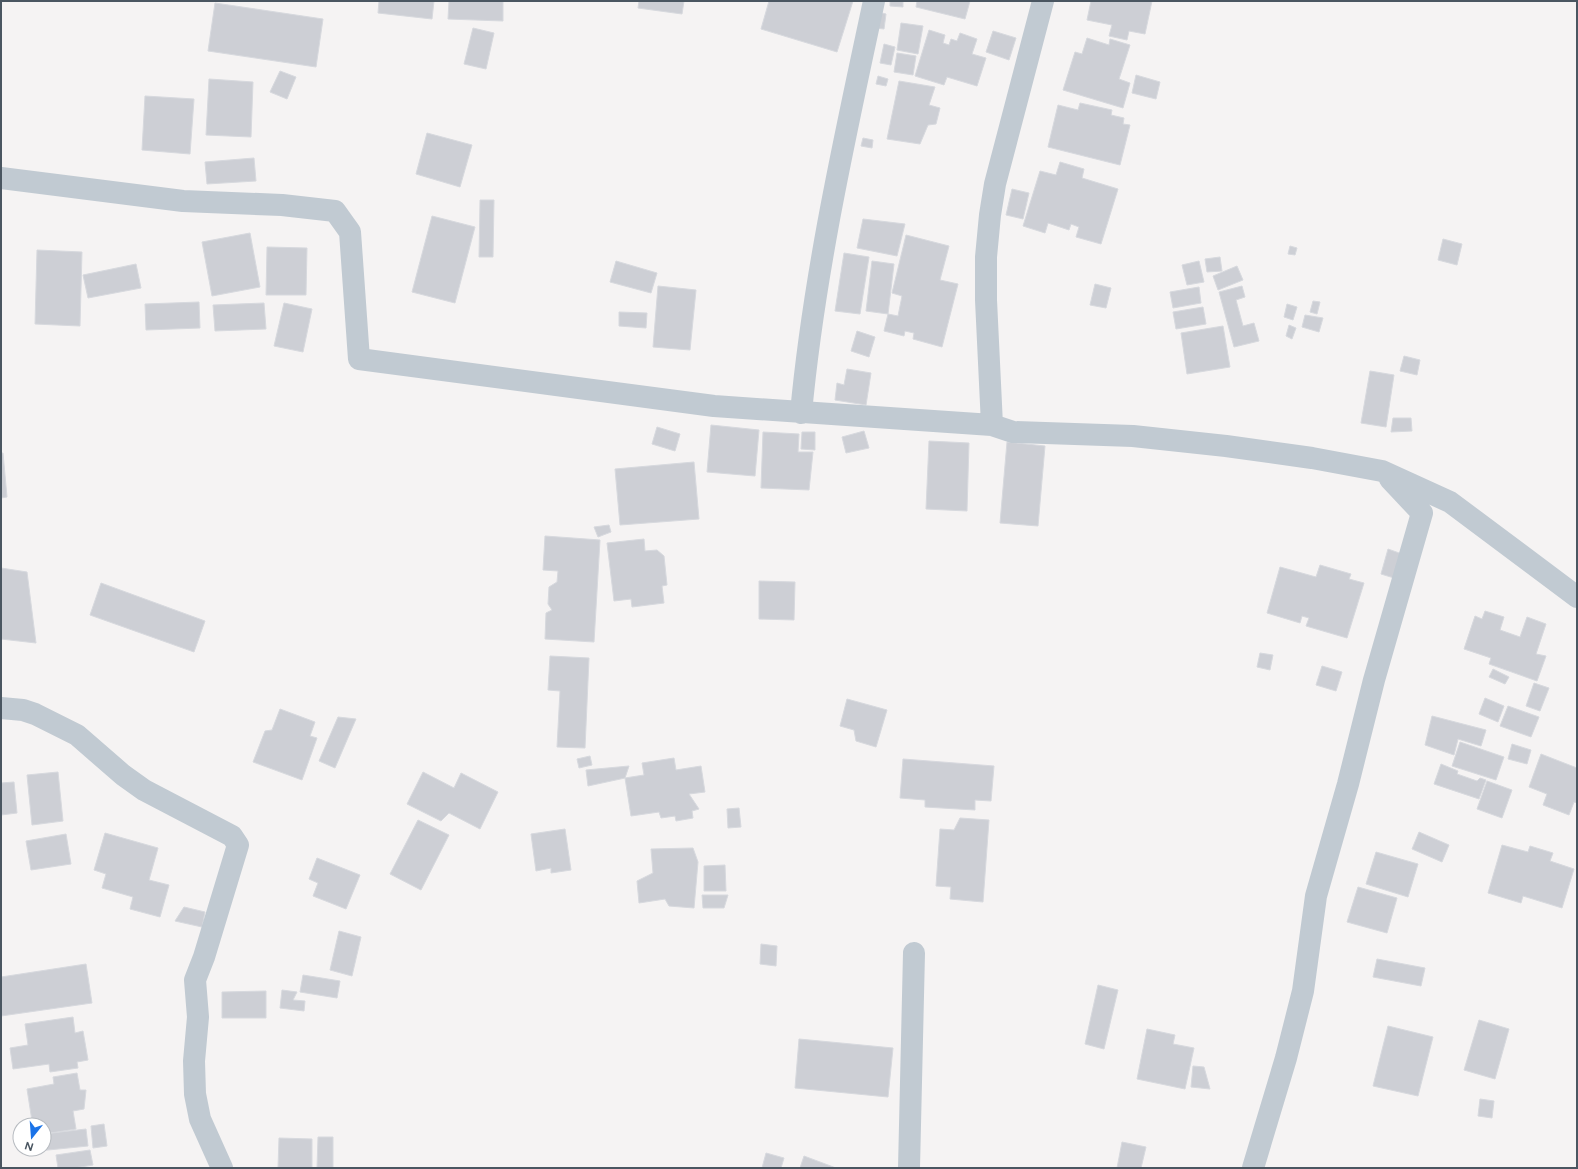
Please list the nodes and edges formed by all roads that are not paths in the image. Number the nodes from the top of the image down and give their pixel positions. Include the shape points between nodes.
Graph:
1 (874, 1) edge
2 (1043, 1) edge
3 (1, 178) edge
4 (801, 413) junction
5 (992, 425) junction
6 (1382, 471) junction
7 (1450, 502) junction
8 (1422, 513) junction
9 (1577, 597) edge
10 (1, 708) edge
11 (914, 953) dead end
12 (222, 1168) edge
13 (909, 1168) edge
14 (1252, 1168) edge

1 - 4 street via 830,210 805,362
2 - 5 street via 994,184 990,215 986,256 986,300
3 - 4 street via 183,201 282,205 335,211 350,232 359,359 714,406
4 - 5 street
5 - 6 street via 1013,432 1133,436 1226,446
6 - 7 street
6 - 8 street
7 - 8 street
7 - 9 street
8 - 14 street via 1316,896 1303,991 1286,1058
10 - 12 street via 35,714 78,736 144,790 232,836 238,845 195,980 198,1017 194,1061 196,1094 200,1119
11 - 13 street

